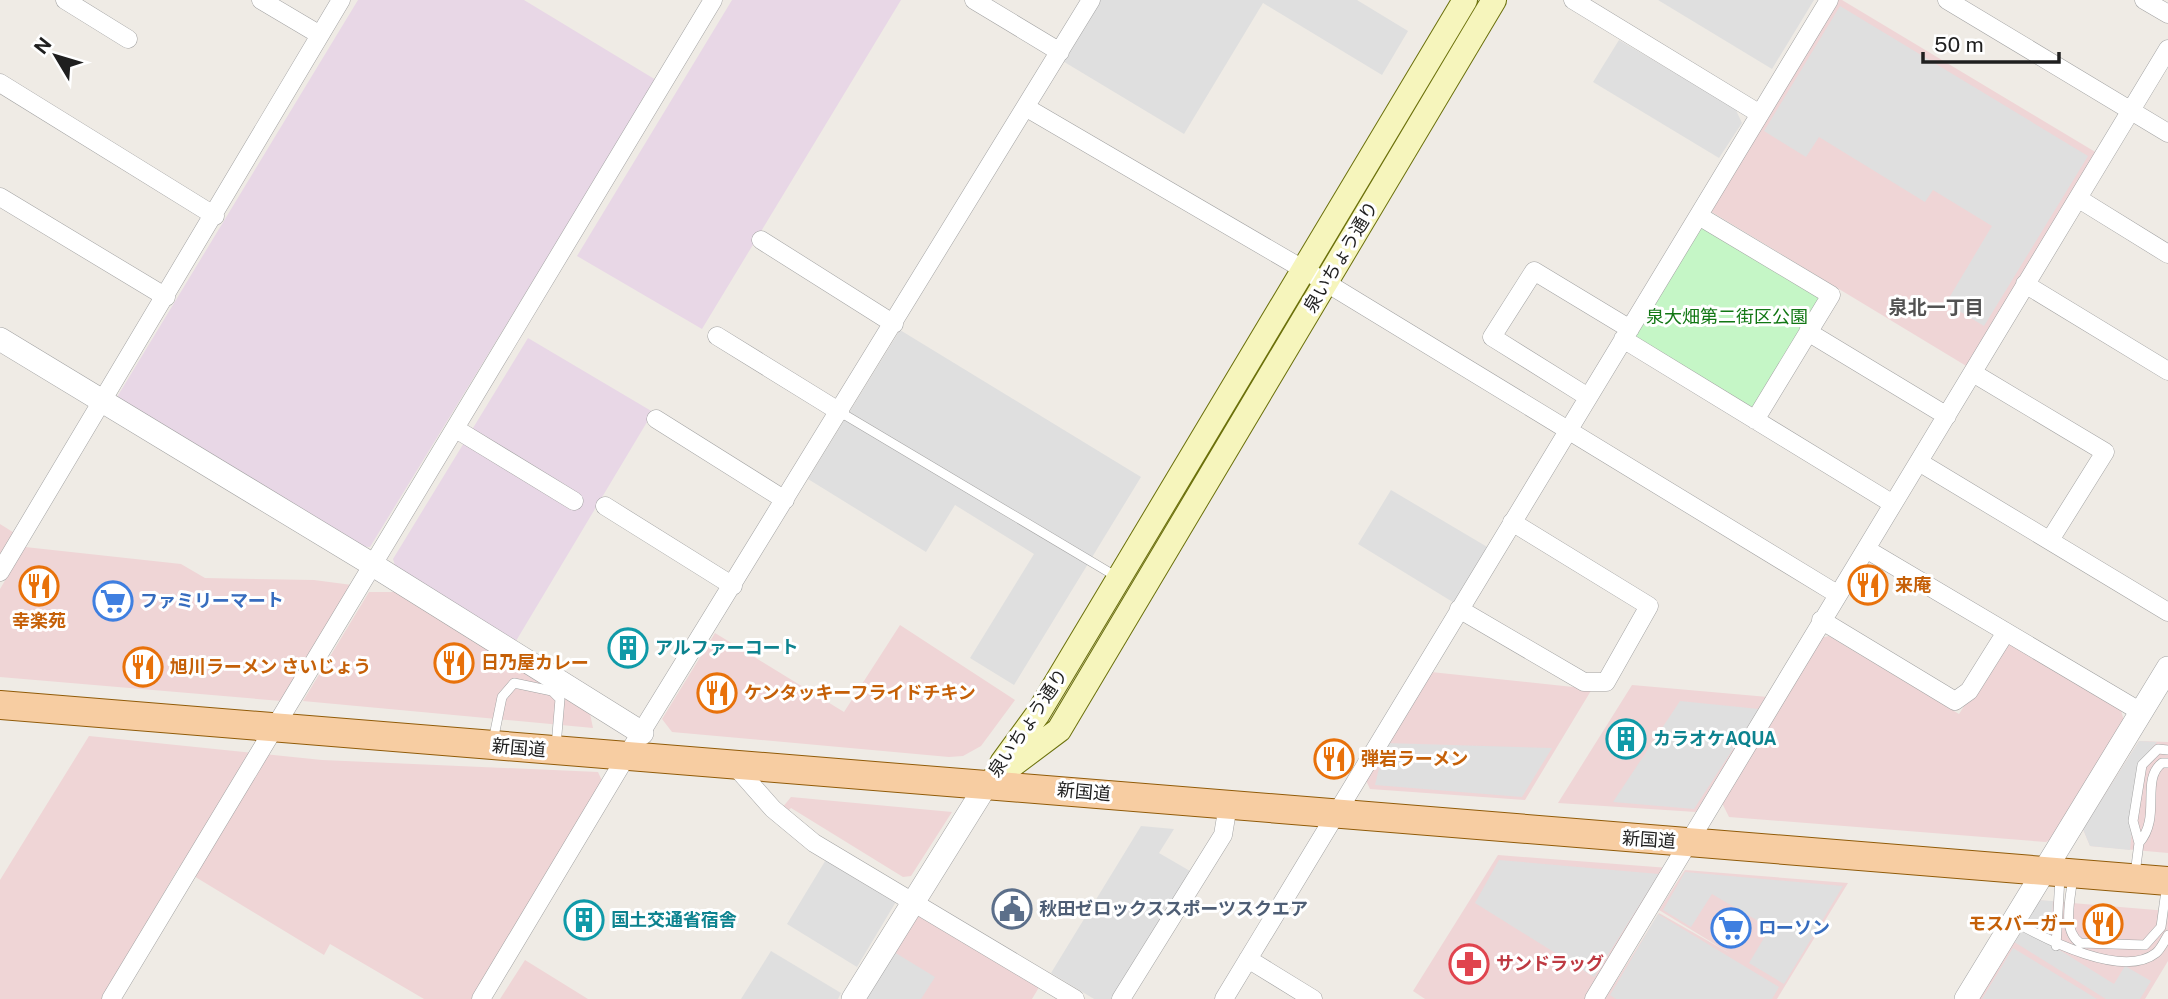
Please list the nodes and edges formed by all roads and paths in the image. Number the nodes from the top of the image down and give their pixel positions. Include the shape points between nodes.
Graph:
1 (65, 0) edge
2 (261, 0) edge
3 (341, 0) edge
4 (713, 0) edge
5 (974, 0) edge
6 (1091, 0) edge
7 (1465, 0) edge
8 (1494, 0) edge
9 (1573, 0) edge
10 (1829, 0) edge
11 (1947, 0) edge
12 (2144, 0) edge
13 (2168, 15) edge
14 (320, 35) junction
15 (128, 39) dead end
16 (2168, 49) edge
17 (1060, 52) junction
18 (0, 83) edge
19 (1027, 108) junction
20 (2131, 111) junction
21 (1760, 114) junction
22 (2168, 133) edge
23 (0, 197) edge
24 (2079, 199) junction
25 (215, 216) junction
26 (1699, 216) junction
27 (761, 240) dead end
28 (2168, 254) edge
29 (1303, 270) junction
30 (1325, 282) junction
31 (2025, 284) junction
32 (166, 297) junction
33 (894, 324) junction
34 (1808, 332) junction
35 (1627, 334) junction
36 (718, 336) dead end
37 (0, 339) edge
38 (2168, 371) edge
39 (1973, 373) junction
40 (1588, 397) junction
41 (103, 401) junction
42 (840, 412) junction
43 (1947, 416) junction
44 (656, 419) dead end
45 (1755, 420) junction
46 (456, 429) junction
47 (1568, 430) junction
48 (1919, 462) junction
49 (785, 500) junction
50 (574, 501) dead end
51 (1894, 504) junction
52 (604, 506) dead end
53 (1512, 522) junction
54 (2050, 540) junction
55 (1866, 549) junction
56 (373, 565) junction
57 (0, 572) edge
58 (1119, 578) junction
59 (733, 586) junction
60 (1837, 594) junction
61 (1459, 609) junction
62 (2168, 612) edge
63 (1821, 620) junction
64 (2006, 632) junction
65 (2168, 668) edge
66 (0, 705) edge
67 (2141, 712) junction
68 (272, 729) junction
69 (642, 733) junction
70 (492, 746) junction
71 (2168, 750) edge
72 (556, 751) junction
73 (626, 757) junction
74 (2168, 764) edge
75 (735, 766) junction
76 (987, 784) junction
77 (1228, 805) junction
78 (1333, 815) junction
79 (1689, 843) junction
80 (2139, 843) junction
81 (2059, 873) junction
82 (2135, 879) junction
83 (2168, 881) edge
84 (912, 903) junction
85 (2014, 922) junction
86 (2168, 935) edge
87 (2056, 946) junction
88 (1248, 959) junction
89 (111, 999) edge
90 (481, 999) edge
91 (853, 999) edge
92 (1075, 999) edge
93 (1121, 999) edge
94 (1224, 999) edge
95 (1313, 999) edge
96 (1594, 999) edge
97 (1966, 999) edge

1 - 15 street
2 - 14 street
3 - 14 street
4 - 46 street
5 - 17 street
6 - 17 street
7 - 29 main road, 泉いちょう通り
8 - 30 main road, 泉いちょう通り
9 - 21 street
10 - 21 street
11 - 20 street
12 - 13 street
14 - 25 street
16 - 20 street
17 - 19 street
18 - 25 street
19 - 29 street
19 - 33 street
20 - 22 street
20 - 24 street
21 - 26 street
23 - 32 street
24 - 28 street
24 - 31 street
25 - 32 street
26 - 34 street via 1831,295
26 - 35 street
27 - 33 street
29 - 30 street
29 - 58 main road, 泉いちょう通り
30 - 47 street
30 - 76 main road, 泉いちょう通り via 1059,730
31 - 38 street
31 - 39 street
32 - 41 street
33 - 42 street
34 - 43 street
34 - 45 street
35 - 40 street
35 - 40 street via 1534,271 1492,337
35 - 45 street
36 - 42 street
37 - 41 street
39 - 43 street
39 - 54 street via 2105,452
40 - 47 street
41 - 56 street
41 - 57 street
42 - 49 street
42 - 58 lane
43 - 48 street
44 - 49 street
45 - 51 street
46 - 50 street
46 - 56 street
47 - 53 street
47 - 60 street
48 - 51 street
48 - 54 street
49 - 59 street
51 - 55 street
52 - 59 street
53 - 61 street
53 - 61 street via 1649,606 1606,682 1584,682
54 - 62 street
55 - 60 street
55 - 64 street
56 - 68 street
56 - 69 street
58 - 76 main road, 泉いちょう通り via 1037,715
59 - 69 street
60 - 63 street
61 - 78 street
63 - 64 street via 1955,701 1969,691
63 - 79 street
64 - 67 street
65 - 67 street
66 - 68 main road, 新国道
67 - 81 street
68 - 70 main road, 新国道
68 - 89 street
69 - 73 street
70 - 72 main road, 新国道
70 - 72 lane via 502,697 514,683 552,691 560,699
71 - 80 lane via 2158,749 2142,765 2133,821
72 - 73 main road, 新国道
73 - 75 main road, 新国道
73 - 90 street
74 - 80 lane via 2162,763 2153,773 2149,831
75 - 76 main road, 新国道
75 - 84 street via 793,827
76 - 77 main road, 新国道
76 - 84 street
77 - 78 main road, 新国道
77 - 93 street via 1223,835
78 - 79 main road, 新国道
78 - 88 street
79 - 81 main road, 新国道
79 - 96 street
80 - 82 lane
81 - 82 main road, 新国道
81 - 83 lane via 2068,926 2080,943 2146,945 2161,927
81 - 85 street
81 - 87 lane
82 - 83 main road, 新国道
84 - 91 street
84 - 92 street
85 - 87 lane
85 - 97 street
86 - 87 lane via 2157,953 2130,964
88 - 94 street
88 - 95 street

